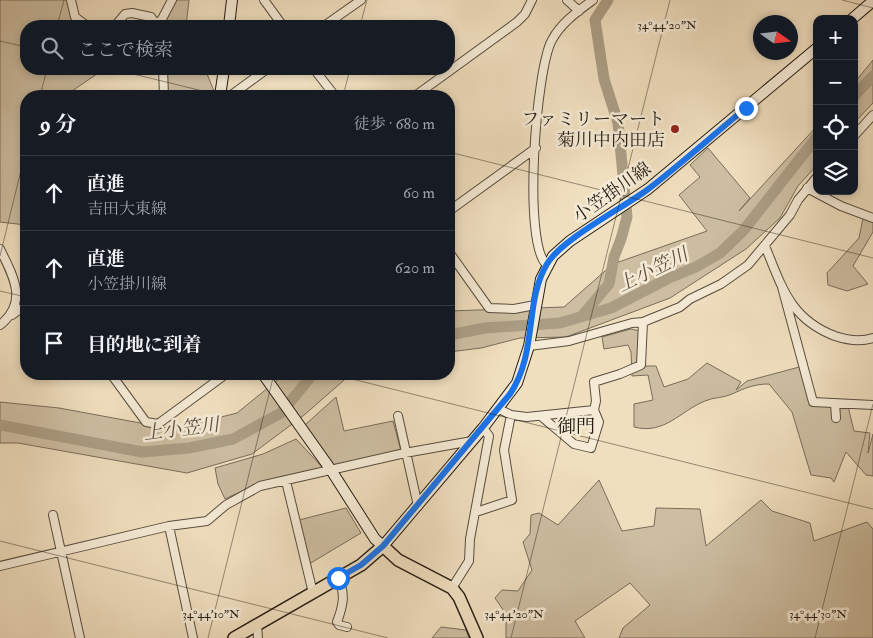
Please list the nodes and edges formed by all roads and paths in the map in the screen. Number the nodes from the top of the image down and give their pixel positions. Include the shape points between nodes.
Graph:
1 (71, 0) edge
2 (172, 0) edge
3 (232, 0) edge
4 (264, 0) edge
5 (361, 0) edge
6 (532, 0) edge
7 (567, 0) edge
8 (593, 0) edge
9 (873, 1) edge
10 (580, 11) junction
11 (857, 15) edge
12 (79, 20) edge
13 (120, 20) edge
14 (153, 20) edge
15 (161, 20) edge
16 (230, 20) edge
17 (279, 20) edge
18 (333, 20) edge
19 (813, 51) edge
20 (455, 67) edge
21 (163, 75) edge
22 (223, 75) edge
23 (258, 75) edge
24 (318, 75) edge
25 (444, 75) edge
26 (164, 90) edge
27 (221, 90) edge
28 (238, 90) edge
29 (330, 90) edge
30 (423, 90) edge
31 (873, 115) edge
32 (858, 132) edge
33 (536, 148) junction
34 (813, 181) edge
35 (807, 188) junction
36 (455, 207) edge
37 (873, 218) edge
38 (765, 246) junction
39 (0, 249) edge
40 (455, 260) edge
41 (547, 265) junction
42 (782, 287) junction
43 (534, 308) junction
44 (20, 309) edge
45 (12, 315) junction
46 (643, 322) junction
47 (0, 325) edge
48 (873, 338) edge
49 (530, 344) junction
50 (115, 380) edge
51 (218, 380) edge
52 (268, 380) edge
53 (835, 403) junction
54 (873, 405) edge
55 (499, 409) junction
56 (594, 410) junction
57 (511, 415) junction
58 (398, 416) dead end
59 (542, 417) junction
60 (836, 418) dead end
61 (483, 428) junction
62 (472, 441) junction
63 (405, 453) junction
64 (331, 470) junction
65 (286, 481) junction
66 (418, 506) junction
67 (476, 512) junction
68 (53, 515) dead end
69 (169, 526) junction
70 (383, 546) junction
71 (61, 552) junction
72 (0, 566) edge
73 (338, 578) junction
74 (452, 588) junction
75 (312, 593) junction
76 (256, 625) junction
77 (347, 627) dead end
78 (80, 638) edge
79 (194, 638) edge
80 (234, 638) edge
81 (258, 638) edge
82 (477, 638) edge

1 - 12 street via 75,17
2 - 15 street
3 - 16 main road
4 - 17 street
5 - 18 street
6 - 20 street via 517,22
7 - 10 street
8 - 10 street
9 - 11 main road
10 - 33 street via 562,26 546,54
13 - 14 street via 124,14 132,12
19 - 41 main road, 小笠掛川線 via 633,199 570,241
21 - 26 street
22 - 27 main road
23 - 28 street
24 - 29 street
25 - 30 street
31 - 32 street
33 - 36 street
33 - 41 street via 532,204 540,258
34 - 35 street
35 - 37 street
35 - 38 street
38 - 42 street
38 - 46 street via 733,277 680,307
39 - 45 street via 16,286
40 - 43 street via 489,308
41 - 43 main road, 小笠掛川線
42 - 48 street via 801,317 814,327 846,340
42 - 53 street via 813,402
43 - 49 main road, 小笠掛川線
44 - 45 street
45 - 47 street
46 - 49 street via 569,342
46 - 56 street via 641,365 594,382
49 - 55 main road, 小笠掛川線 via 517,383
50 - 51 street via 146,422 158,424
52 - 64 main road
53 - 54 street
53 - 60 street
55 - 57 street
55 - 61 main road, 小笠掛川線
56 - 59 street
56 - 59 street via 599,422 591,448 574,444
57 - 59 street
57 - 67 street via 504,450 512,500
58 - 63 street
61 - 62 main road, 小笠掛川線
61 - 67 street via 489,436
62 - 63 street
62 - 66 main road, 小笠掛川線
63 - 64 street
63 - 66 street
64 - 65 street
64 - 70 main road via 375,539
65 - 69 street via 260,486 226,505 207,521
65 - 75 street
66 - 70 main road, 小笠掛川線
67 - 74 street via 469,561
68 - 71 street
69 - 71 street
69 - 79 street
70 - 73 main road via 361,565
70 - 74 main road via 398,560
71 - 72 street
71 - 78 street
73 - 75 main road
73 - 77 street via 344,605 337,622
74 - 82 main road
75 - 76 main road
76 - 80 main road
76 - 81 street

